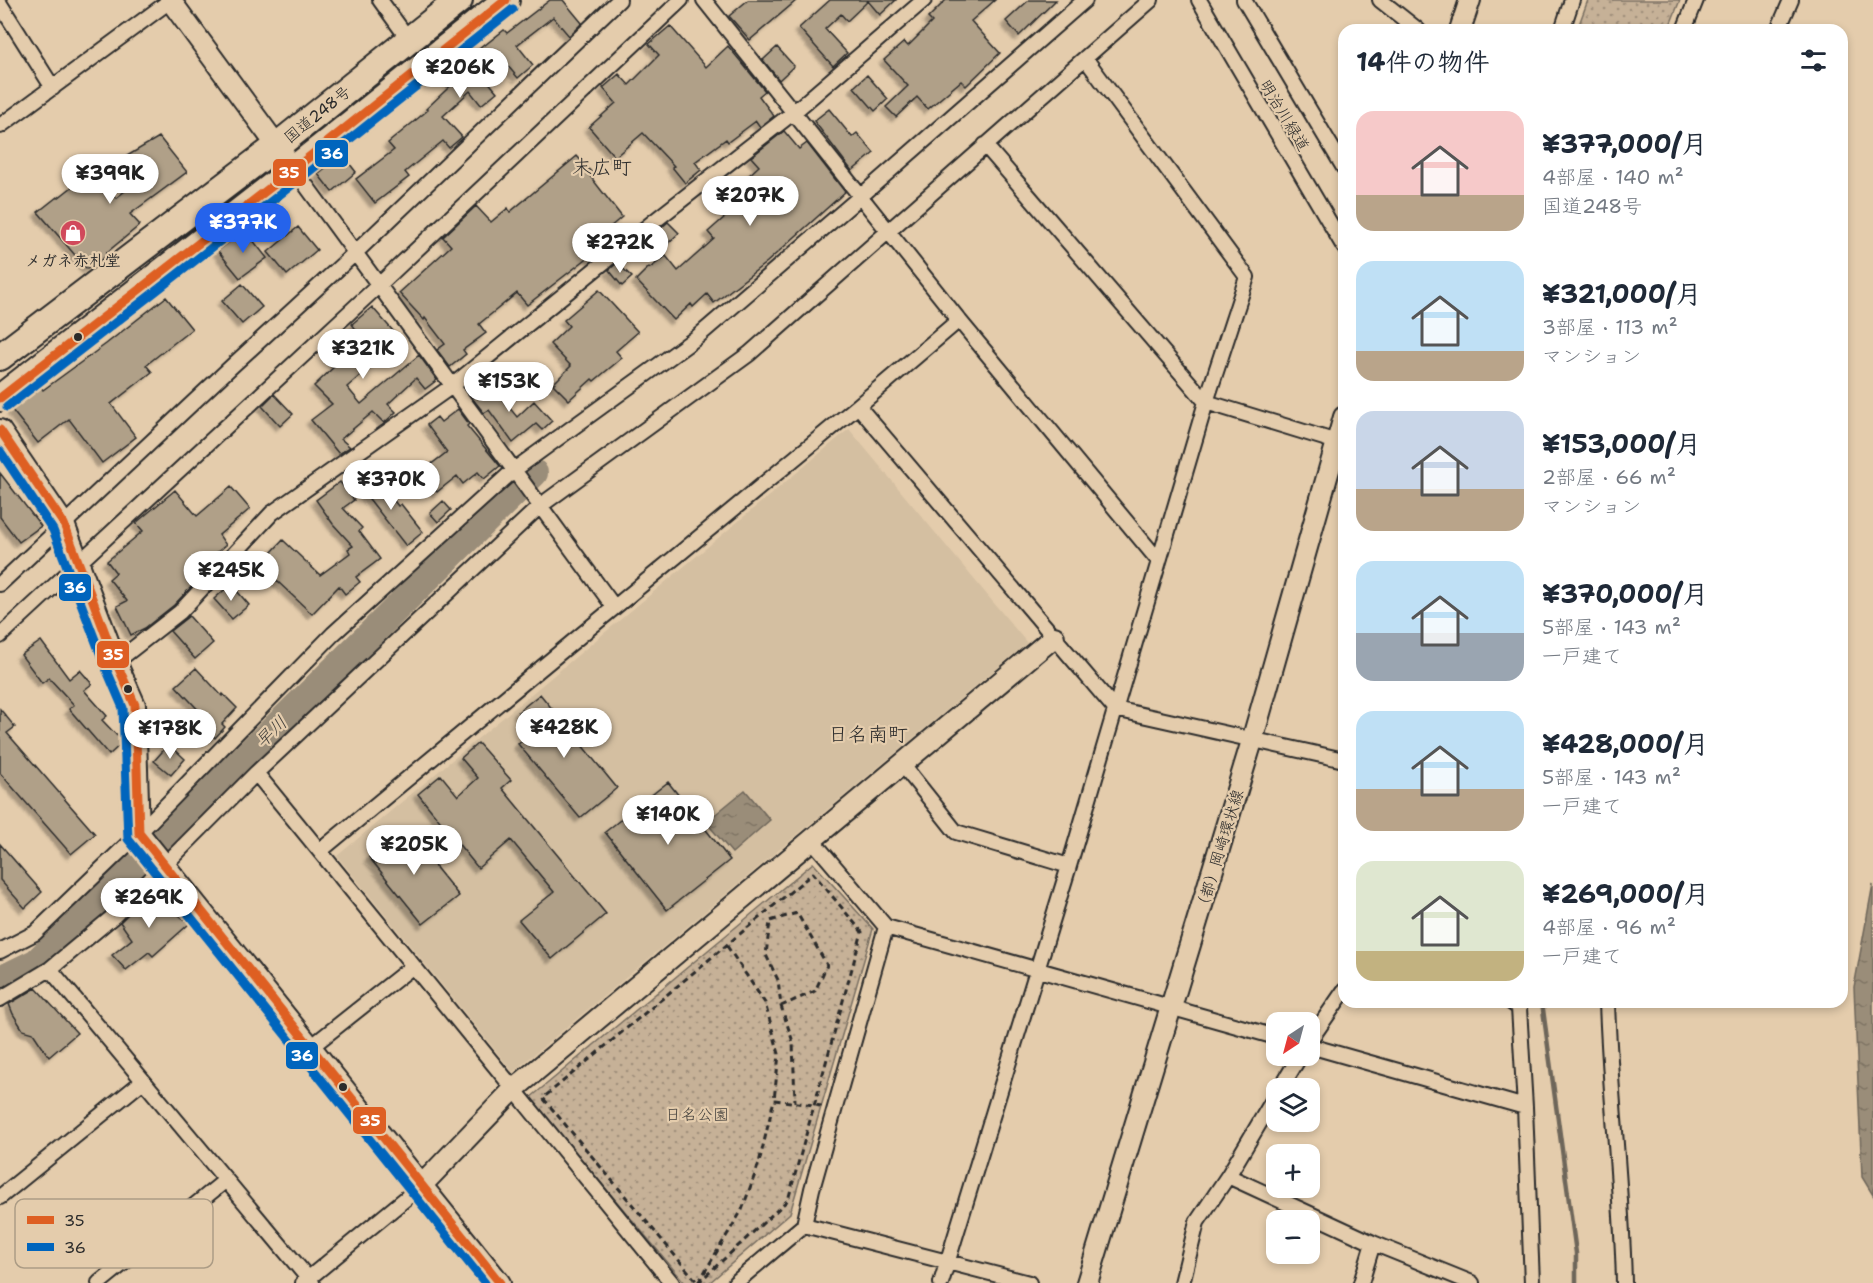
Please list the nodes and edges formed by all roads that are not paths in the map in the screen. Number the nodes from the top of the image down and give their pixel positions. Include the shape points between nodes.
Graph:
1 (171, 0) edge
2 (380, 0) edge
3 (459, 0) edge
4 (506, 0) edge
5 (619, 0) edge
6 (681, 0) edge
7 (704, 0) edge
8 (924, 0) edge
9 (1085, 0) edge
10 (1151, 0) edge
11 (1198, 0) edge
12 (1244, 0) edge
13 (1380, 0) edge
14 (1470, 0) edge
15 (1572, 0) edge
16 (1696, 0) edge
17 (1791, 0) edge
18 (0, 4) edge
19 (1410, 24) edge
20 (1462, 24) edge
21 (1564, 24) edge
22 (1686, 24) edge
23 (1781, 24) edge
24 (409, 40) junction
25 (1085, 58) junction
26 (53, 88) junction
27 (794, 112) junction
28 (0, 126) edge
29 (985, 145) junction
30 (277, 146) junction
31 (1338, 158) edge
32 (294, 169) junction
33 (861, 196) junction
34 (888, 230) junction
35 (1338, 237) edge
36 (355, 253) junction
37 (379, 285) junction
38 (959, 320) junction
39 (0, 357) edge
40 (452, 386) junction
41 (0, 398) edge
42 (1206, 402) junction
43 (858, 406) junction
44 (0, 430) edge
45 (1338, 438) edge
46 (1337, 442) junction
47 (514, 470) junction
48 (540, 506) junction
49 (64, 524) junction
50 (1158, 560) junction
51 (77, 563) junction
52 (0, 584) edge
53 (614, 607) junction
54 (0, 636) edge
55 (1054, 637) junction
56 (116, 662) junction
57 (1115, 709) junction
58 (1252, 741) junction
59 (1338, 759) edge
60 (902, 764) junction
61 (256, 773) junction
62 (139, 833) junction
63 (812, 840) junction
64 (320, 851) junction
65 (163, 865) junction
66 (1069, 866) junction
67 (886, 927) junction
68 (0, 951) edge
69 (413, 966) junction
70 (50, 969) junction
71 (1037, 969) junction
72 (0, 999) edge
73 (1338, 1000) edge
74 (1171, 1007) junction
75 (1519, 1008) edge
76 (1607, 1008) edge
77 (1320, 1026) edge
78 (1266, 1034) edge
79 (311, 1047) junction
80 (1320, 1049) edge
81 (143, 1081) junction
82 (514, 1089) junction
83 (1525, 1107) junction
84 (1266, 1112) edge
85 (1228, 1176) junction
86 (226, 1180) junction
87 (421, 1186) junction
88 (0, 1197) edge
89 (203, 1199) edge
90 (804, 1225) junction
91 (1373, 1243) junction
92 (947, 1262) junction
93 (117, 1268) edge
94 (308, 1282) edge
95 (99, 1283) edge
96 (500, 1283) edge
97 (672, 1283) edge
98 (735, 1283) edge
99 (941, 1283) edge
100 (1029, 1283) edge
101 (1087, 1283) edge
102 (1182, 1283) edge
103 (1361, 1283) edge
104 (1472, 1283) edge
105 (1532, 1283) edge
106 (1624, 1283) edge

1 - 26 street
1 - 30 street
2 - 24 street
3 - 24 highway, 国道248号
4 - 32 highway, 国道248号
5 - 36 street
6 - 37 street
7 - 27 street
8 - 27 street
9 - 33 street
10 - 25 street
11 - 35 street, 明治川緑道
12 - 31 street, 明治川緑道
13 - 19 street
14 - 20 street
15 - 21 street
16 - 22 street
17 - 23 street
18 - 26 street
24 - 30 highway, 国道248号
25 - 29 street
25 - 42 street via 1247,277
26 - 28 street
27 - 33 street
27 - 40 street
29 - 34 street
29 - 42 street
30 - 32 street
30 - 39 highway, 国道248号
32 - 36 street
32 - 41 highway, 国道248号
33 - 34 street
33 - 47 street via 696,338
34 - 38 street
34 - 48 street via 749,354
36 - 37 street
36 - 49 street
37 - 40 street
37 - 51 street
38 - 43 street
38 - 50 street
40 - 47 street
40 - 56 street via 272,513 180,612
42 - 46 street
42 - 50 street
43 - 53 street
43 - 55 street
44 - 49 street
45 - 46 street, （都）岡崎環状線
46 - 58 street, （都）岡崎環状線
47 - 48 street
47 - 62 street via 333,634
48 - 53 street
48 - 61 street
49 - 51 street
49 - 52 street
50 - 57 street
51 - 54 street
51 - 56 street
53 - 64 street
55 - 57 street
55 - 60 street
56 - 62 street via 135,705
57 - 58 street
57 - 66 street
58 - 59 street
58 - 74 street, （都）岡崎環状線
60 - 63 street
60 - 66 street via 956,832
61 - 64 street
61 - 65 street
62 - 65 street
62 - 68 street via 34,933
63 - 67 street
63 - 82 street
64 - 69 street
65 - 70 street via 115,915
65 - 79 street
66 - 71 street
67 - 71 street
67 - 90 street
69 - 79 street
69 - 82 street
70 - 72 street
70 - 81 street
71 - 74 street
71 - 92 street
73 - 77 street
74 - 78 street
74 - 101 street, （都）岡崎環状線
75 - 83 street
76 - 106 street
79 - 87 street
80 - 83 street
81 - 86 street
81 - 88 street
82 - 87 street
82 - 97 street
83 - 105 street
84 - 85 street
85 - 91 street
85 - 102 street via 1197,1222
86 - 89 street
86 - 94 street
87 - 94 street
87 - 96 street
90 - 92 street
90 - 98 street
91 - 103 street
91 - 104 street
92 - 99 street
92 - 100 street
93 - 95 street

